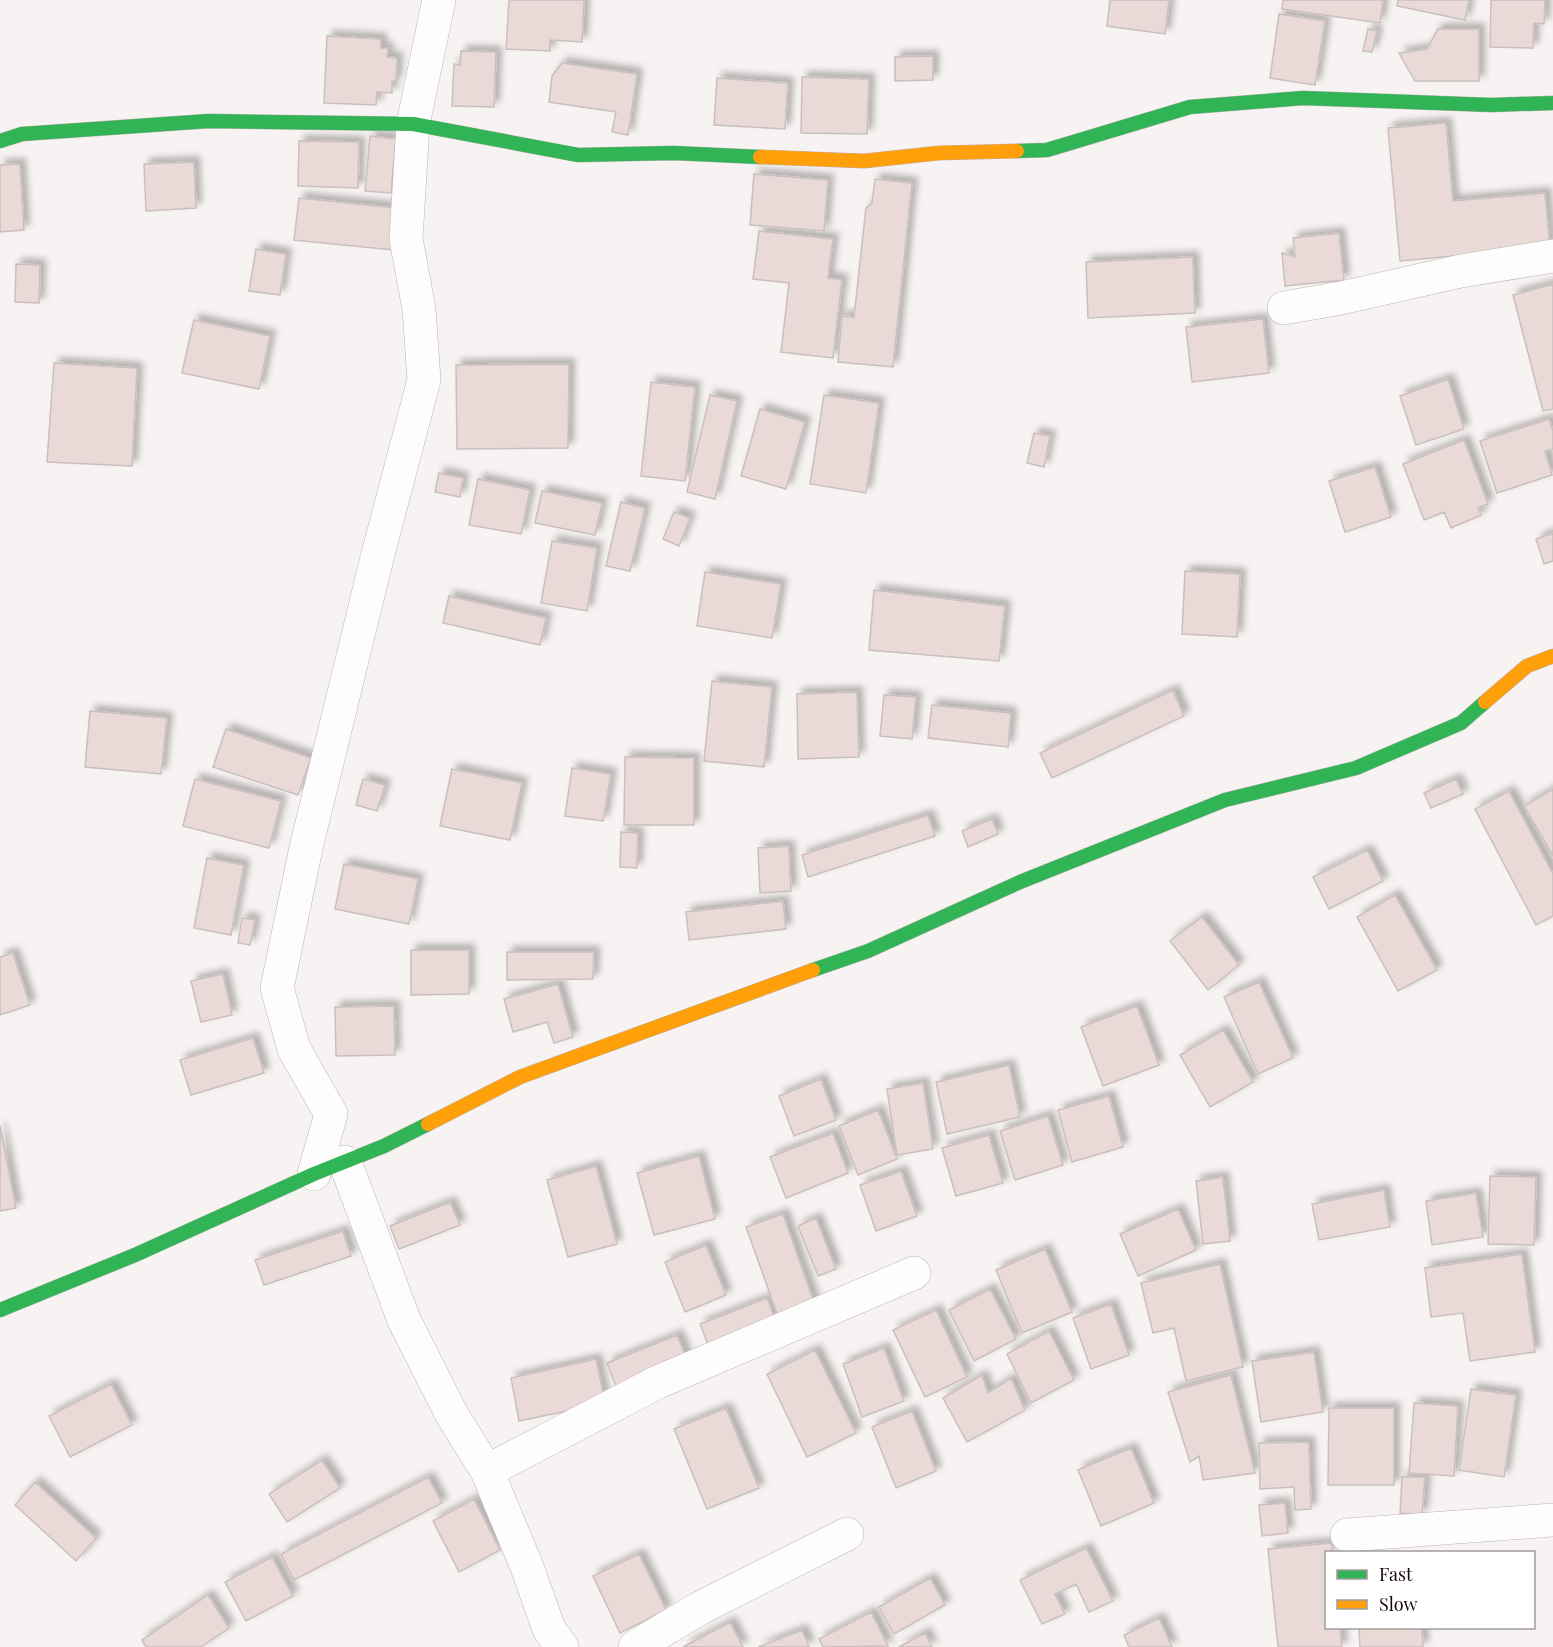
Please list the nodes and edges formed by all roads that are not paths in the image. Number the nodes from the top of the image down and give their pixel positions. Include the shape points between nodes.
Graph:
1 (439, 0) edge
2 (1553, 104) edge
3 (413, 123) junction
4 (0, 141) edge
5 (1553, 256) edge
6 (1284, 308) dead end
7 (1553, 656) edge
8 (345, 1162) junction
9 (314, 1174) junction
10 (914, 1273) dead end
11 (0, 1310) edge
12 (487, 1471) junction
13 (1553, 1520) edge
14 (848, 1534) dead end
15 (1347, 1535) dead end
16 (562, 1647) edge
17 (635, 1647) edge

1 - 3 street
2 - 3 street via 1303,99 1190,107 1047,150 864,160 674,153 578,155
3 - 4 street via 209,121 21,134
3 - 9 street via 406,239 419,309 424,380 308,836 277,988 294,1049 331,1114
5 - 6 street
7 - 8 street via 1527,666 1461,723 1356,768 1214,804 1020,882 868,951 520,1077
8 - 9 street
8 - 12 street via 404,1320 452,1415
9 - 11 street via 135,1255
10 - 12 street via 658,1382
12 - 16 street via 549,1629
13 - 15 street
14 - 17 street via 700,1608

